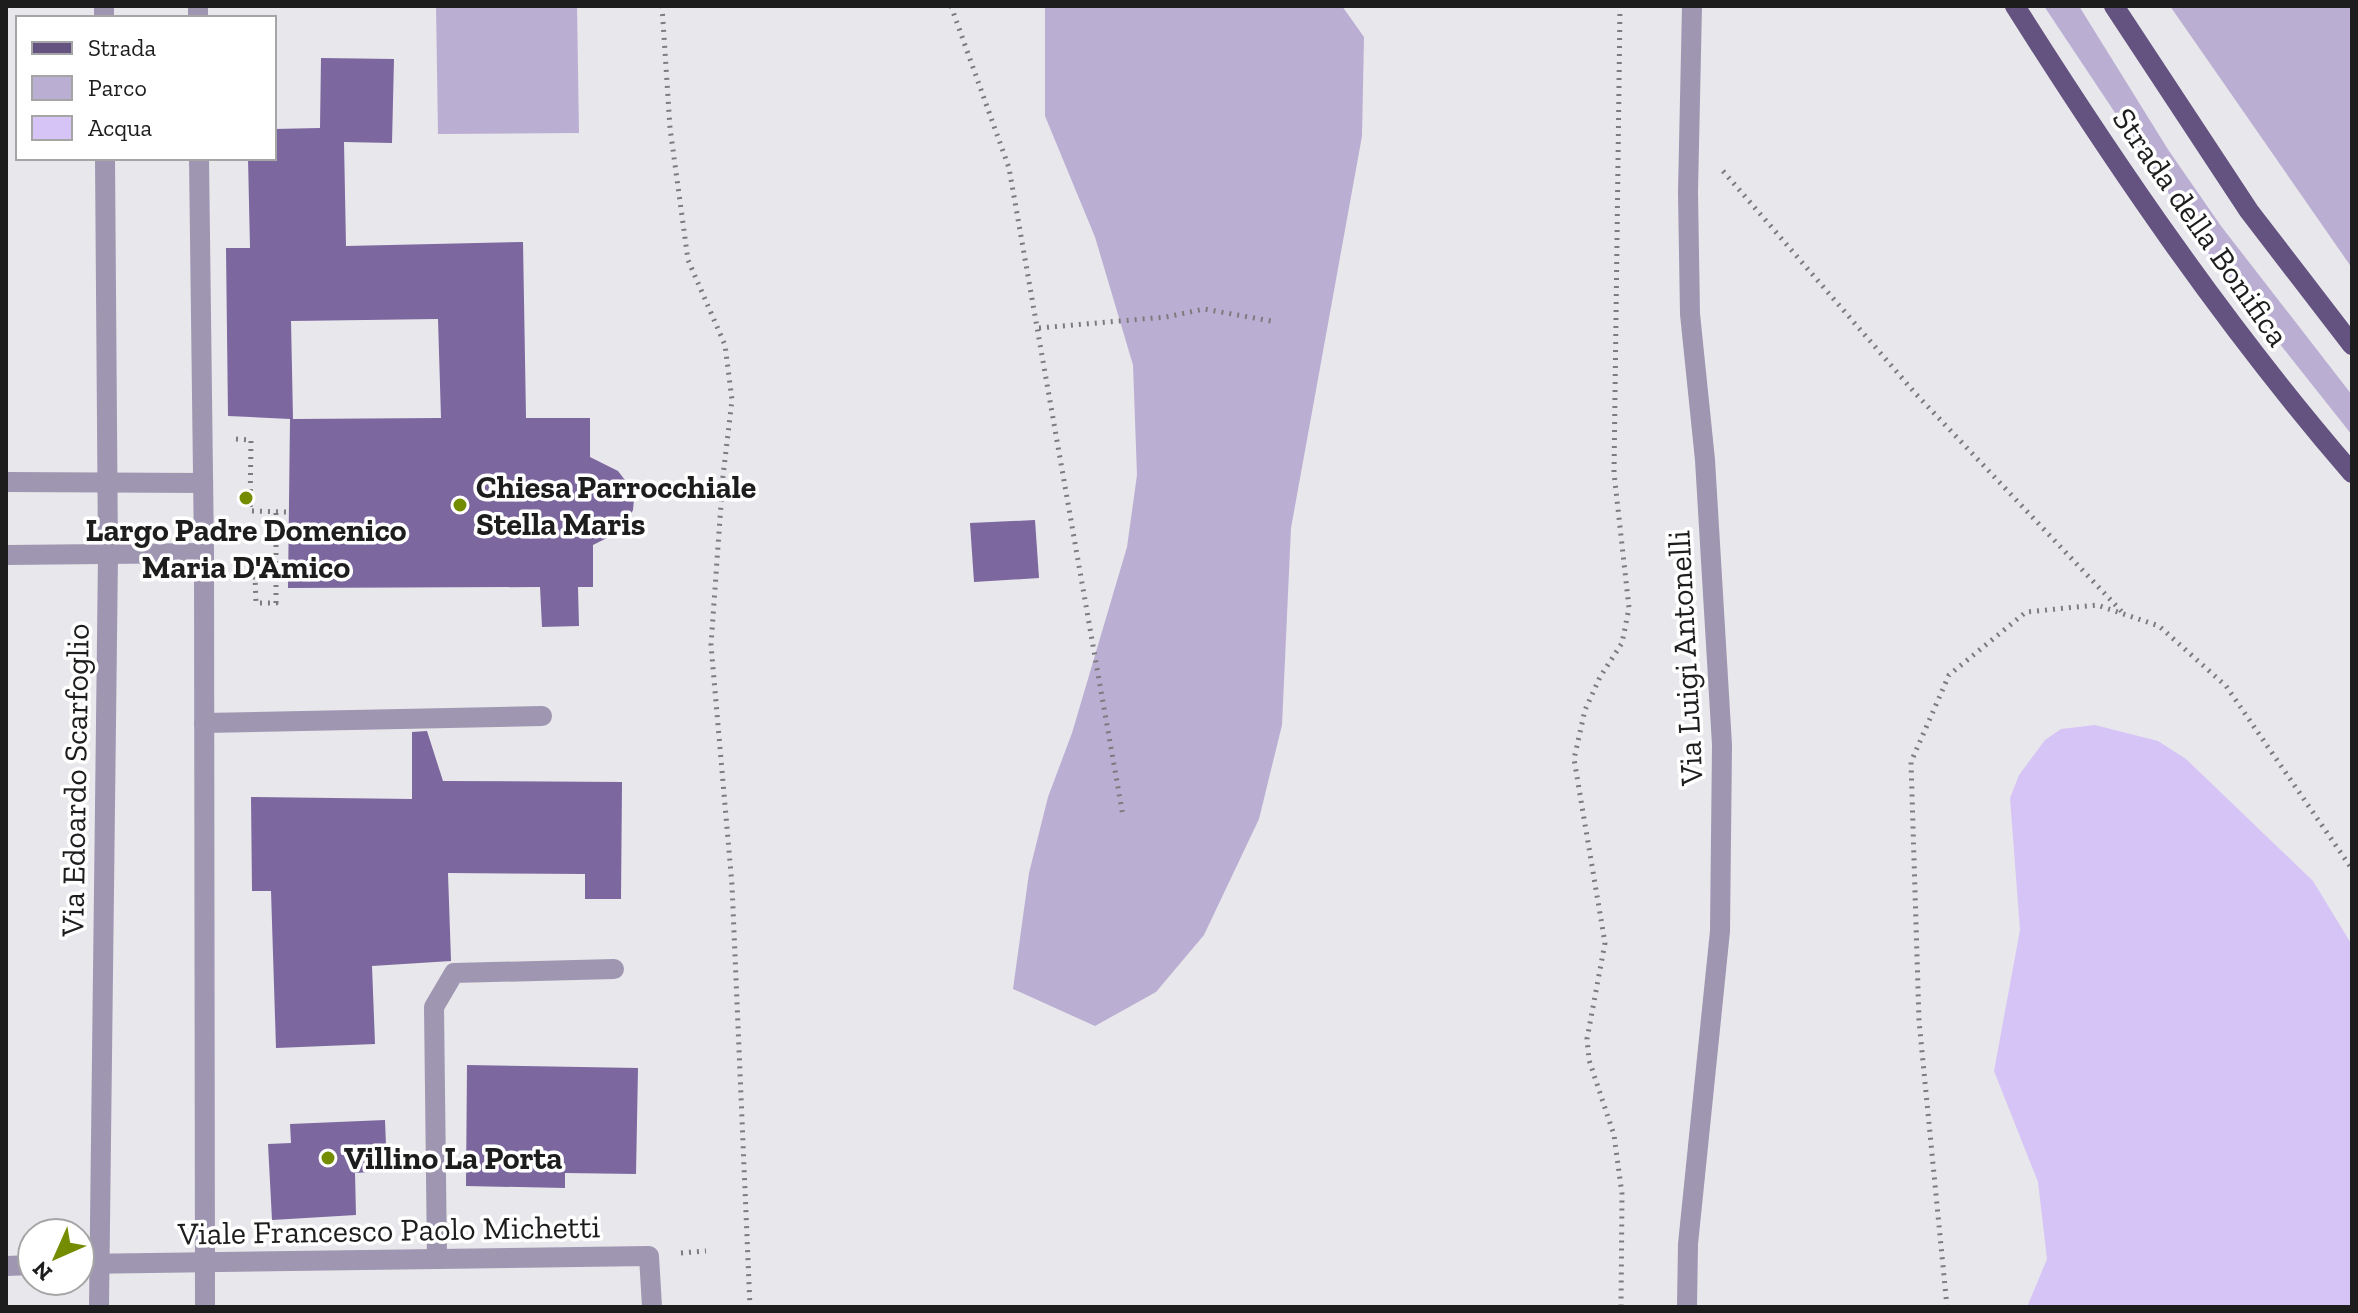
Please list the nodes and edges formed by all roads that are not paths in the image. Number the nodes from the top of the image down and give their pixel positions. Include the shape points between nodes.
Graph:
1 (1692, 6) edge
2 (2015, 6) edge
3 (2114, 6) edge
4 (105, 160) edge
5 (199, 160) edge
6 (2352, 345) edge
7 (2352, 473) edge
8 (6, 482) edge
9 (203, 483) junction
10 (107, 484) junction
11 (204, 553) junction
12 (6, 555) edge
13 (108, 555) junction
14 (542, 716) dead end
15 (204, 723) junction
16 (614, 969) dead end
17 (91, 1217) edge
18 (437, 1259) junction
19 (205, 1262) junction
20 (96, 1264) edge
21 (205, 1307) edge
22 (652, 1307) edge
23 (1687, 1307) edge

1 - 23 street, Via Luigi Antonelli via 1690,314 1705,460 1722,745 1720,931 1688,1244
2 - 7 main road, Strada della Bonifica via 2206,292
3 - 6 main road, Strada della Bonifica via 2249,211
4 - 10 street, Via Edoardo Scarfoglio
5 - 9 street
8 - 10 street
9 - 10 street
9 - 11 street
10 - 13 street, Via Edoardo Scarfoglio
11 - 13 street
11 - 15 street
12 - 13 street
13 - 17 street, Via Edoardo Scarfoglio
14 - 15 street
15 - 19 street
16 - 18 street via 454,973 434,1007
18 - 19 street, Viale Francesco Paolo Michetti
18 - 22 street, Viale Francesco Paolo Michetti via 649,1256
19 - 20 street, Viale Francesco Paolo Michetti
19 - 21 street

